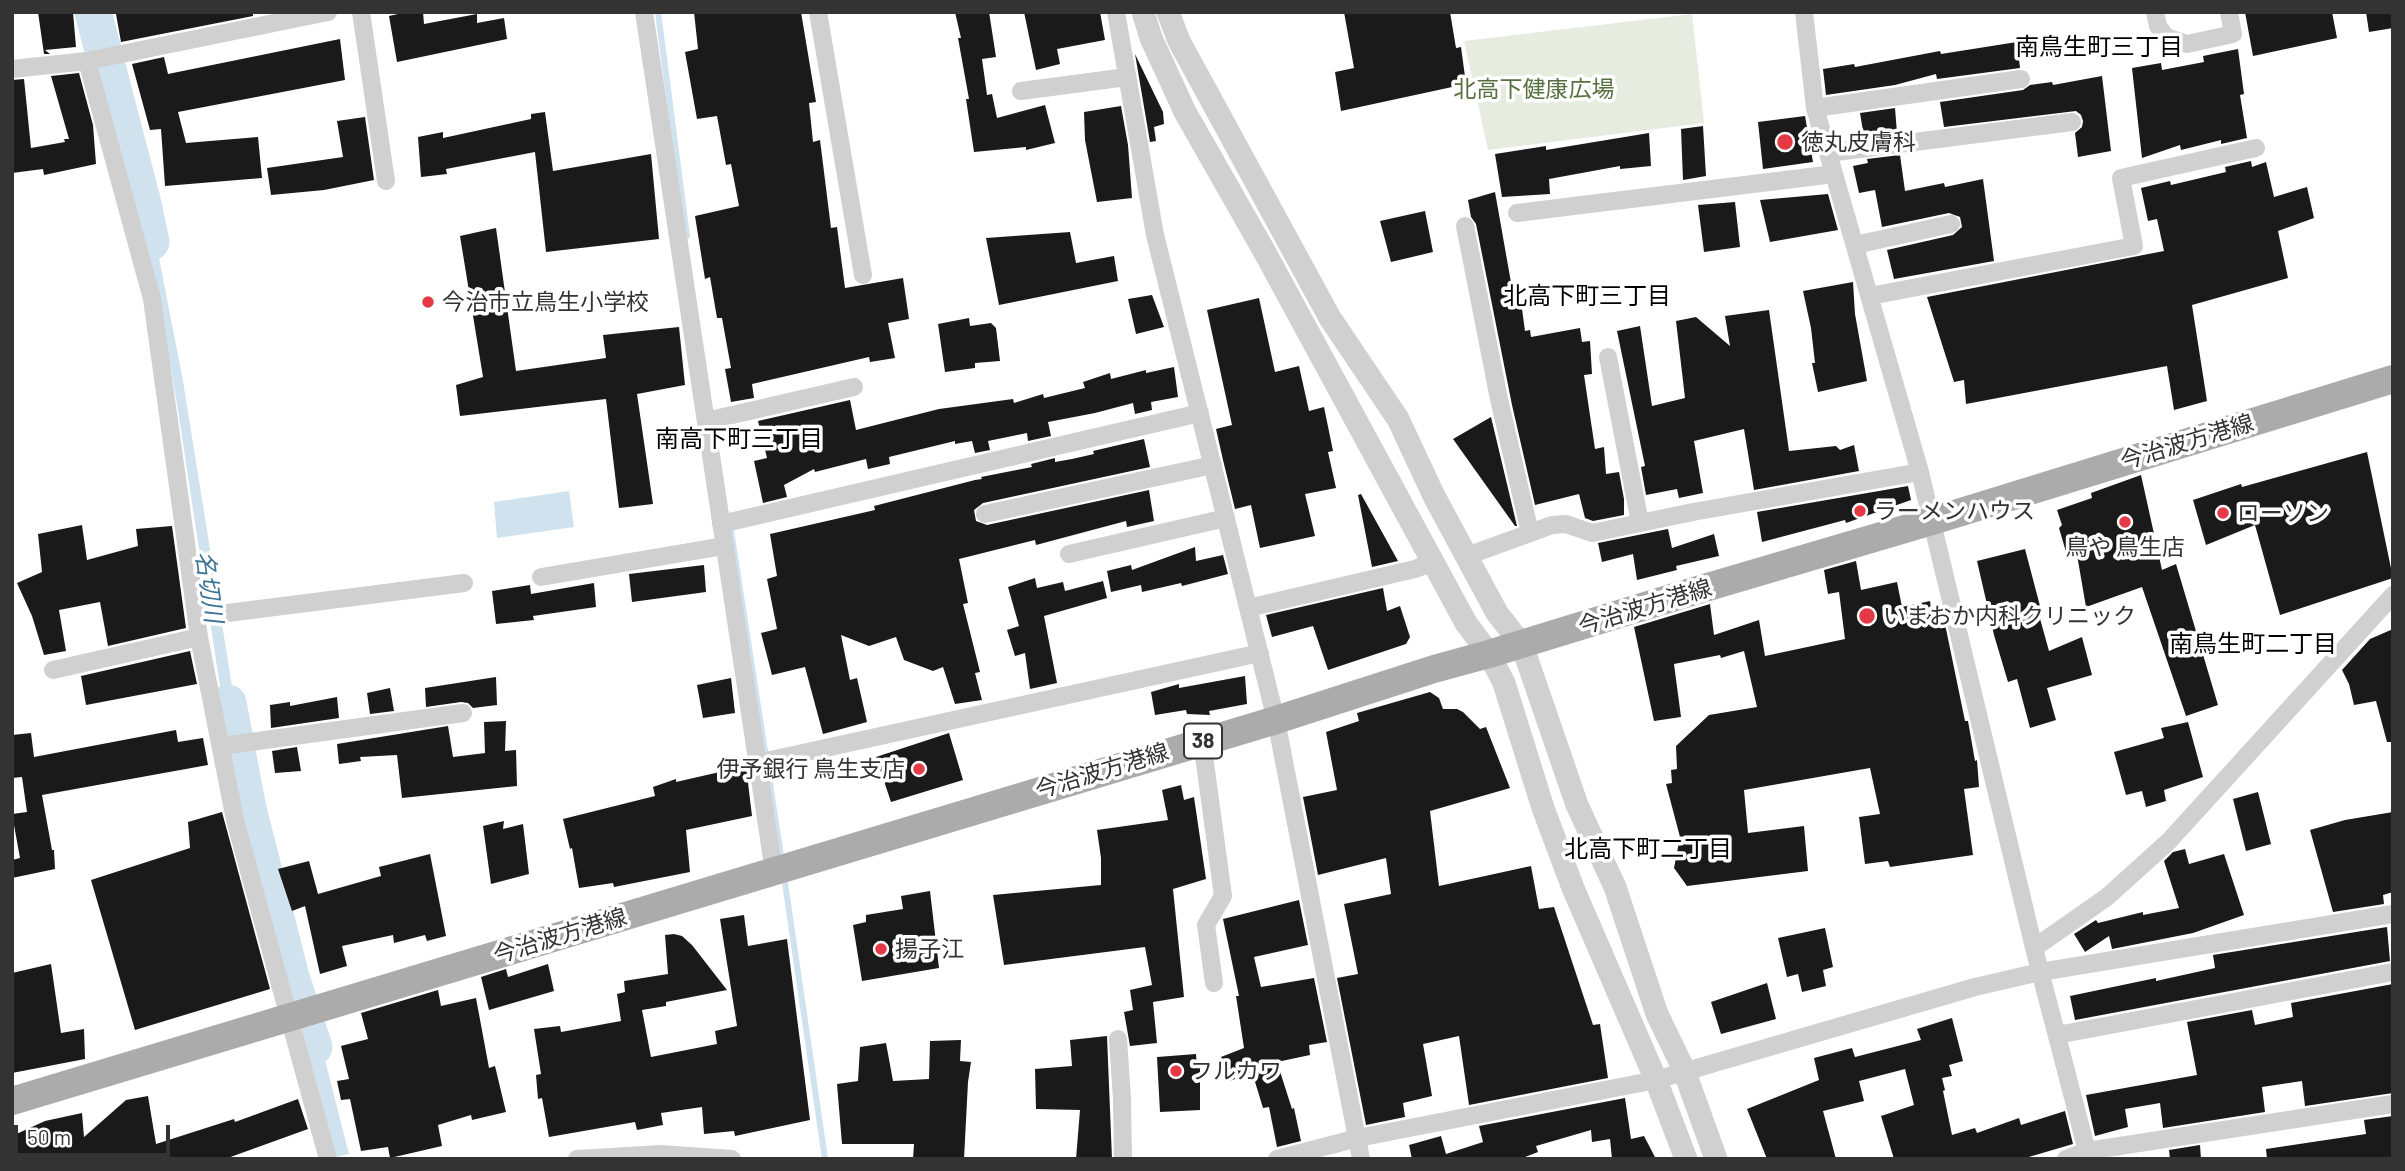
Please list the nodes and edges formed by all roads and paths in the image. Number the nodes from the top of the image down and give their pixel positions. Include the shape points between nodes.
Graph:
1 (328, 12) edge
2 (361, 12) edge
3 (644, 12) edge
4 (818, 12) edge
5 (1116, 12) edge
6 (1143, 12) edge
7 (1168, 12) edge
8 (1804, 12) edge
9 (2155, 12) edge
10 (2229, 12) edge
11 (87, 61) junction
12 (12, 69) edge
13 (1127, 77) junction
14 (2021, 79) dead end
15 (1021, 91) dead end
16 (1815, 108) junction
17 (2072, 122) dead end
18 (2256, 148) dead end
19 (1828, 153) junction
20 (1834, 174) junction
21 (386, 181) dead end
22 (1517, 213) dead end
23 (1951, 224) dead end
24 (1465, 226) dead end
25 (1855, 244) junction
26 (863, 275) dead end
27 (1870, 296) junction
28 (1608, 356) dead end
29 (2393, 379) edge
30 (854, 387) dead end
31 (1200, 413) junction
32 (705, 421) junction
33 (1213, 465) junction
34 (1920, 472) junction
35 (985, 514) dead end
36 (1226, 518) junction
37 (1932, 521) junction
38 (1640, 523) junction
39 (721, 524) junction
40 (1530, 533) junction
41 (724, 546) junction
42 (1069, 554) dead end
43 (1467, 556) junction
44 (1433, 562) junction
45 (541, 577) dead end
46 (464, 583) dead end
47 (2393, 595) edge
48 (1248, 608) junction
49 (196, 617) junction
50 (199, 637) junction
51 (1522, 645) junction
52 (1260, 653) junction
53 (1489, 654) junction
54 (53, 670) dead end
55 (463, 713) dead end
56 (1276, 720) junction
57 (1202, 741) junction
58 (220, 746) junction
59 (757, 763) junction
60 (774, 872) junction
61 (2393, 914) edge
62 (2034, 948) junction
63 (2040, 972) junction
64 (2393, 972) edge
65 (1214, 983) dead end
66 (289, 1019) junction
67 (2057, 1035) junction
68 (1118, 1039) dead end
69 (1684, 1070) junction
70 (1656, 1080) junction
71 (12, 1101) edge
72 (2393, 1104) edge
73 (1358, 1138) junction
74 (2088, 1155) edge
75 (328, 1159) edge
76 (577, 1159) edge
77 (732, 1159) edge
78 (1123, 1159) edge
79 (1277, 1159) edge
80 (1361, 1159) edge
81 (1686, 1159) edge
82 (1716, 1159) edge
83 (2066, 1159) edge

1 - 11 street
2 - 21 street
3 - 32 street
4 - 26 street
5 - 13 street
6 - 44 street via 1185,112
7 - 43 street via 1179,41 1330,318 1398,419
8 - 16 street
9 - 10 street via 2166,37 2187,44 2233,34
11 - 12 street
11 - 49 street via 152,299
13 - 15 street
13 - 31 street via 1155,235
14 - 16 street
16 - 19 street
17 - 19 street
18 - 27 street via 2121,178 2134,246
19 - 20 street
20 - 22 street
20 - 25 street
23 - 25 street
24 - 40 street
25 - 27 street
27 - 34 street
28 - 38 street
29 - 37 main road, 今治波方港線 / 38
30 - 32 street
31 - 33 street
31 - 39 street
32 - 39 street
33 - 35 street
33 - 36 street
34 - 37 street
34 - 38 street
36 - 42 street
36 - 48 street
37 - 51 main road, 今治波方港線 / 38
37 - 62 street
38 - 40 street via 1592,533 1566,524 1552,525
39 - 41 street
40 - 43 street
41 - 45 street
41 - 59 street
43 - 51 street via 1497,613
44 - 48 street
44 - 53 street via 1466,623
46 - 49 street
47 - 62 street via 2169,841 2107,897
48 - 52 street
49 - 50 street
50 - 54 street
50 - 58 street
51 - 53 main road, 今治波方港線 / 38
51 - 69 street via 1577,805 1615,887 1657,1014
52 - 56 street
52 - 59 street
53 - 56 main road, 今治波方港線 / 38
53 - 70 street via 1504,683 1573,888
55 - 58 street
56 - 57 main road, 今治波方港線 / 38
56 - 73 street
57 - 60 main road, 今治波方港線 / 38
57 - 65 street via 1223,896 1206,925
58 - 66 street via 235,820
59 - 60 street
60 - 66 main road, 今治波方港線 / 38
61 - 63 street
62 - 63 street
63 - 67 street
63 - 69 street
64 - 67 street
66 - 71 main road, 今治波方港線 / 38
66 - 75 street
67 - 74 street
68 - 78 street
69 - 70 street
69 - 82 street
70 - 73 street
70 - 81 street
72 - 74 street
73 - 79 street
73 - 80 street
74 - 83 street
76 - 77 street via 661,1154

